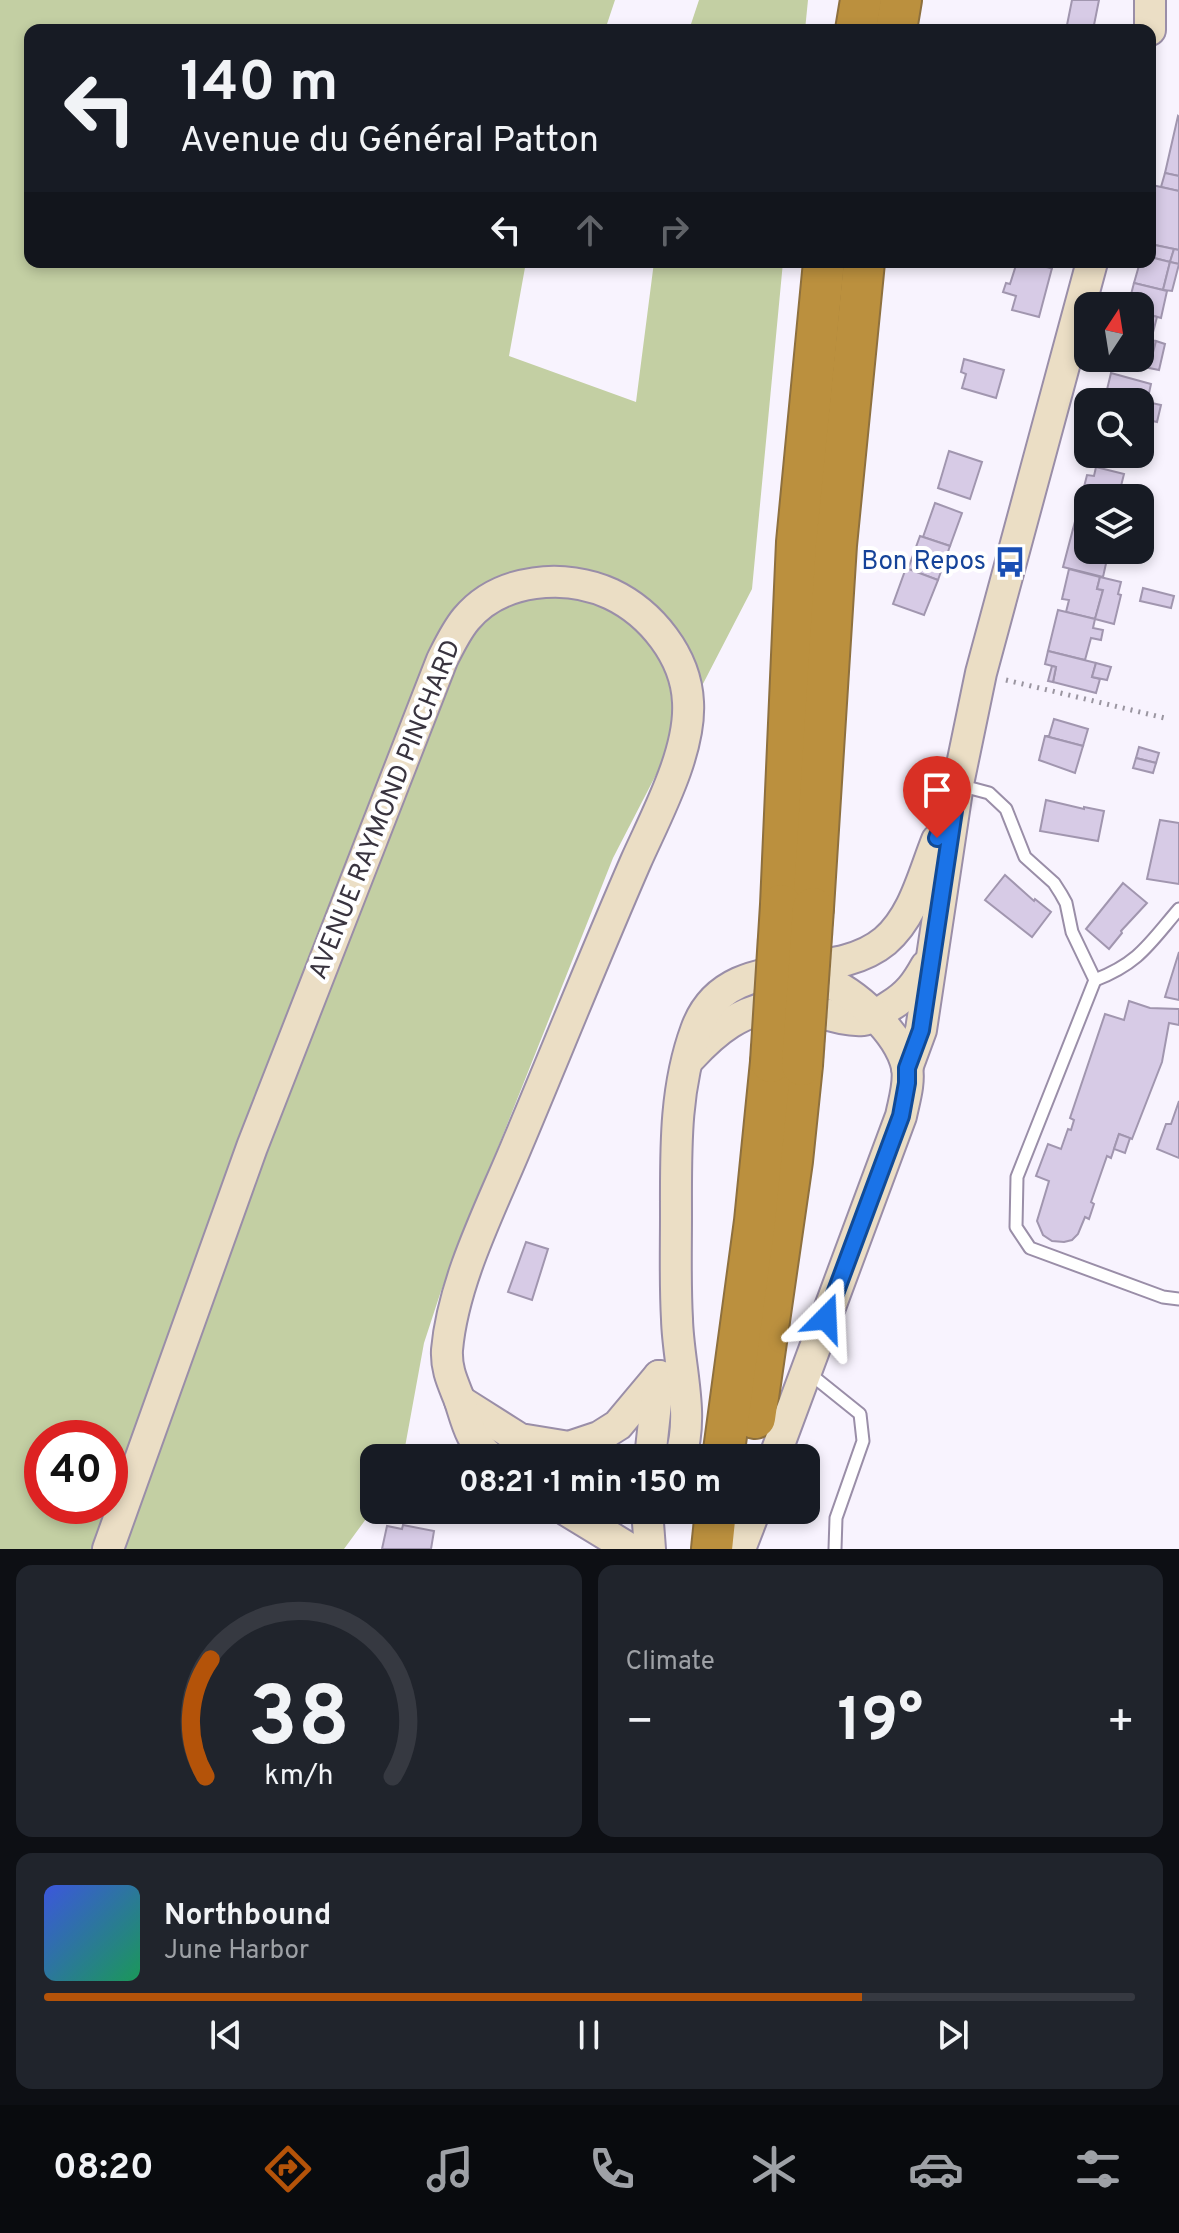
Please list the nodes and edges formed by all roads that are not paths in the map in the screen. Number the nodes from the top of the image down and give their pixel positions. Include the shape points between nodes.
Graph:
1 (861, 0) edge
2 (901, 0) edge
3 (1150, 0) edge
4 (857, 24) edge
5 (897, 24) edge
6 (1150, 24) edge
7 (823, 268) edge
8 (863, 268) edge
9 (1090, 268) edge
10 (958, 784) junction
11 (797, 907) junction
12 (1179, 909) edge
13 (931, 958) junction
14 (779, 971) junction
15 (1095, 980) junction
16 (875, 1016) junction
17 (689, 1058) junction
18 (787, 1064) junction
19 (907, 1068) junction
20 (1179, 1299) edge
21 (677, 1320) junction
22 (806, 1370) junction
23 (659, 1376) junction
24 (460, 1401) junction
25 (479, 1444) edge
26 (652, 1444) edge
27 (684, 1444) edge
28 (725, 1444) edge
29 (752, 1444) edge
30 (779, 1444) edge
31 (589, 1524) edge
32 (648, 1524) edge
33 (715, 1524) edge
34 (742, 1524) edge
35 (749, 1524) edge
36 (108, 1549) edge
37 (630, 1549) edge
38 (650, 1549) edge
39 (712, 1549) edge
40 (739, 1549) edge
41 (835, 1549) edge

1 - 4 highway
2 - 5 highway
3 - 6 street
7 - 11 highway via 797,542
8 - 11 highway
9 - 10 street via 981,673
10 - 13 street
10 - 14 street via 906,917 883,943 857,956
10 - 15 lane via 989,793 1006,809 1025,857 1054,883 1066,903 1072,932
11 - 18 highway, bridge
12 - 15 lane via 1133,962
13 - 16 street via 911,991
13 - 19 street via 921,1030
14 - 16 street via 822,979
14 - 17 street via 755,975 717,997 696,1029
15 - 20 lane via 1017,1177 1016,1227 1030,1248
16 - 17 street via 864,1020 796,1007 766,1008 736,1017
16 - 19 street
17 - 21 street via 677,1123
18 - 28 highway via 755,1221
18 - 29 highway via 792,1161
19 - 22 street via 901,1116
21 - 23 street
21 - 27 street
22 - 30 street
22 - 41 lane via 860,1414 863,1441 836,1518
23 - 24 street via 618,1425 569,1447 520,1439
23 - 26 street
24 - 25 street, AVENUE RAYMOND PINCHARD via 467,1429
24 - 36 street, AVENUE RAYMOND PINCHARD via 447,1364 461,1285 664,797 687,721 682,672 664,638 619,598 565,581 528,585 492,599 465,619 442,660 252,1147
31 - 37 street
32 - 38 street
33 - 39 highway
34 - 40 highway
35 - 40 street

